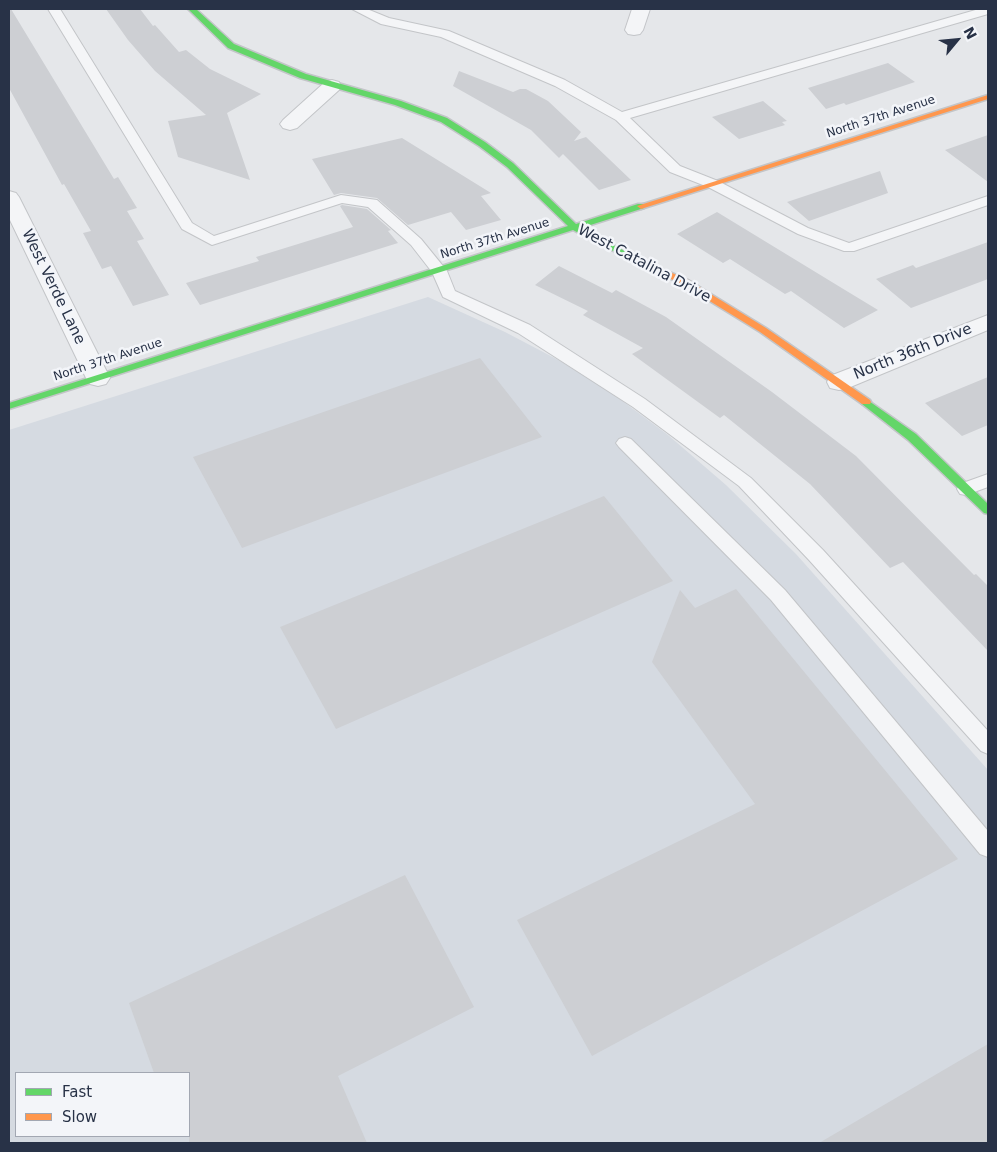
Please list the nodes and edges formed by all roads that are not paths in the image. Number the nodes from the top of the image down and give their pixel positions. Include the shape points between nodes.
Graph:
1 (54, 9) edge
2 (192, 9) edge
3 (358, 9) edge
4 (641, 9) edge
5 (988, 10) edge
6 (634, 30) dead end
7 (332, 86) junction
8 (988, 97) edge
9 (621, 117) junction
10 (290, 124) dead end
11 (713, 184) junction
12 (9, 197) edge
13 (988, 200) edge
14 (575, 228) junction
15 (439, 271) junction
16 (988, 322) edge
17 (98, 378) junction
18 (838, 382) junction
19 (9, 406) edge
20 (625, 443) dead end
21 (988, 480) edge
22 (966, 489) junction
23 (988, 510) edge
24 (988, 745) edge
25 (988, 847) edge

1 - 15 lane via 187,226 212,241 341,199 372,203 416,242
2 - 7 street, West Catalina Drive via 231,46
3 - 9 lane via 385,21 445,34 476,46 560,82
4 - 6 street
5 - 9 lane
7 - 10 street
7 - 14 street, West Catalina Drive via 398,103 444,120 510,165
8 - 11 street, North 37th Avenue
9 - 11 lane via 675,169
11 - 13 lane via 803,231 849,248
11 - 14 street, North 37th Avenue
12 - 17 street, West Verde Lane
14 - 15 street, North 37th Avenue
14 - 18 street, West Catalina Drive via 685,282
15 - 17 street, North 37th Avenue
15 - 24 lane via 448,294 524,329 639,403 745,482 816,555
16 - 18 street, North 36th Drive
17 - 19 street, North 37th Avenue
18 - 22 street, West Catalina Drive via 912,437
20 - 25 lane via 778,595
21 - 22 lane
22 - 23 street, West Catalina Drive

